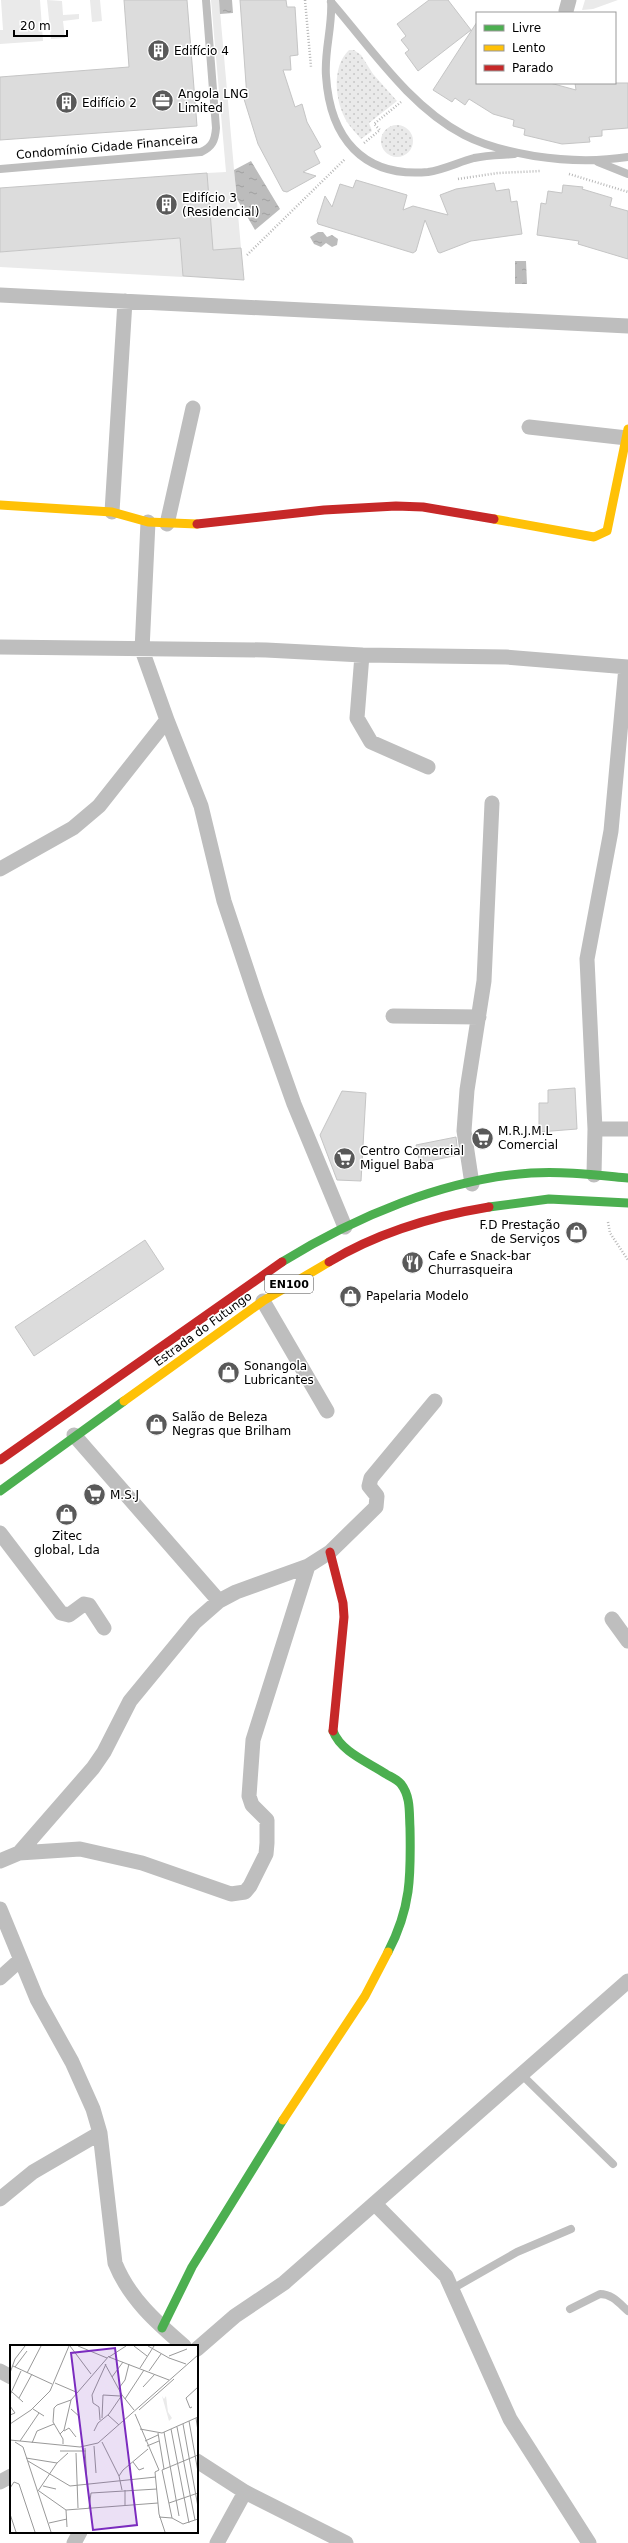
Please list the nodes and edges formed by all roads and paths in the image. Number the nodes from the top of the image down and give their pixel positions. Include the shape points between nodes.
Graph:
1 (206, 0) edge
2 (305, 0) edge
3 (331, 1) edge
4 (312, 72) dead end
5 (402, 101) dead end
6 (362, 144) dead end
7 (341, 152) dead end
8 (519, 153) junction
9 (347, 157) junction
10 (628, 157) edge
11 (352, 161) dead end
12 (597, 162) junction
13 (0, 169) edge
14 (548, 172) dead end
15 (567, 173) dead end
16 (628, 174) edge
17 (454, 179) dead end
18 (628, 192) edge
19 (247, 255) dead end
20 (0, 295) edge
21 (125, 301) junction
22 (628, 326) edge
23 (193, 408) dead end
24 (530, 427) dead end
25 (627, 434) edge
26 (622, 493) edge
27 (0, 504) edge
28 (112, 512) junction
29 (148, 522) junction
30 (167, 524) junction
31 (0, 648) edge
32 (142, 650) junction
33 (362, 655) junction
34 (627, 667) edge
35 (167, 720) junction
36 (428, 767) dead end
37 (492, 803) dead end
38 (0, 869) edge
39 (393, 1016) dead end
40 (479, 1017) junction
41 (595, 1129) junction
42 (628, 1129) edge
43 (594, 1175) junction
44 (628, 1178) edge
45 (472, 1184) junction
46 (603, 1200) junction
47 (628, 1203) edge
48 (345, 1227) junction
49 (628, 1260) edge
50 (262, 1301) junction
51 (435, 1401) dead end
52 (327, 1411) dead end
53 (74, 1435) junction
54 (0, 1460) edge
55 (0, 1491) edge
56 (0, 1533) edge
57 (330, 1552) junction
58 (308, 1566) junction
59 (218, 1601) junction
60 (612, 1619) dead end
61 (104, 1628) dead end
62 (628, 1641) edge
63 (18, 1853) junction
64 (0, 1861) edge
65 (0, 1909) edge
66 (20, 1960) junction
67 (0, 1978) edge
68 (627, 1983) edge
69 (522, 2075) junction
70 (100, 2133) junction
71 (613, 2164) dead end
72 (0, 2199) edge
73 (375, 2204) junction
74 (572, 2229) dead end
75 (452, 2289) junction
76 (570, 2309) dead end
77 (628, 2311) edge
78 (162, 2328) junction
79 (183, 2345) edge
80 (198, 2348) edge
81 (0, 2372) edge
82 (10, 2377) edge
83 (198, 2462) edge
84 (10, 2477) edge
85 (0, 2482) edge
86 (245, 2492) junction
87 (79, 2533) edge
88 (74, 2543) edge
89 (217, 2543) edge
90 (346, 2543) edge
91 (589, 2543) edge

1 - 13 lane, Condomínio Cidade Financeira via 216,128 216,139 210,148 201,152
2 - 4 path
3 - 8 lane via 396,80 440,119 464,135
3 - 8 lane via 326,74 329,107 342,134 355,150 375,164 400,173 430,172 476,158
5 - 6 path via 374,124 380,130
7 - 9 path
8 - 12 lane via 551,159
9 - 11 path
9 - 19 path
10 - 12 lane
12 - 16 lane
14 - 17 path via 498,173
15 - 18 path
20 - 21 street
21 - 22 street
21 - 28 street
23 - 30 street
24 - 25 street
25 - 26 main road
26 - 30 main road via 607,530 594,537 423,507 396,506 324,510 210,524
27 - 28 main road
28 - 29 main road
29 - 30 main road
29 - 32 street
31 - 32 street
32 - 33 street via 266,650
32 - 35 street
33 - 34 street via 506,657
33 - 36 street via 357,718 360,724 371,742
34 - 41 street via 611,831 587,959
35 - 38 street via 99,806 73,828
35 - 48 street via 201,806 224,901 256,997 294,1104
37 - 40 street via 484,981
39 - 40 street
40 - 45 street via 467,1090 464,1131
41 - 42 street
41 - 43 street
43 - 44 main road, Estrada do Futungo / EN100
43 - 45 main road, Estrada do Futungo / EN100 via 516,1175
45 - 48 main road, Estrada do Futungo / EN100 via 389,1207
46 - 47 main road, Estrada do Futungo / EN100
46 - 49 path via 610,1233
46 - 50 main road, Estrada do Futungo / EN100 via 549,1199 505,1204 465,1211 411,1226 353,1247
48 - 54 main road, Estrada do Futungo / EN100 via 296,1252 262,1274
50 - 52 street
50 - 53 main road, Estrada do Futungo / EN100
51 - 57 street via 371,1478 369,1486 377,1496 376,1506
53 - 55 main road, Estrada do Futungo / EN100
53 - 59 street
56 - 61 street via 61,1613 69,1615 84,1604 89,1605
57 - 58 street
57 - 78 main road via 344,1617 333,1731 337,1741 350,1751 401,1783 409,1799 411,1880 406,1907 397,1935 366,1996 311,2076 192,2267
58 - 59 street via 245,1588
58 - 63 street via 253,1740 249,1796 252,1805 266,1820 267,1843 266,1854 245,1892 231,1894 142,1863 80,1849
59 - 63 street via 177,1641 130,1700 104,1752 93,1768
60 - 62 street
63 - 64 street
65 - 66 street
66 - 67 street
66 - 70 street via 37,1999 72,2062 93,2109
68 - 69 street
69 - 71 lane
69 - 73 street
70 - 72 street via 33,2172
70 - 78 street via 115,2263 128,2292
73 - 75 street via 436,2264
73 - 80 street via 284,2283 235,2316
74 - 75 lane via 517,2252
75 - 91 street via 510,2419
76 - 77 lane via 605,2294
78 - 79 street
81 - 82 street
83 - 86 street
84 - 85 street
86 - 89 street
86 - 90 street
87 - 88 street

